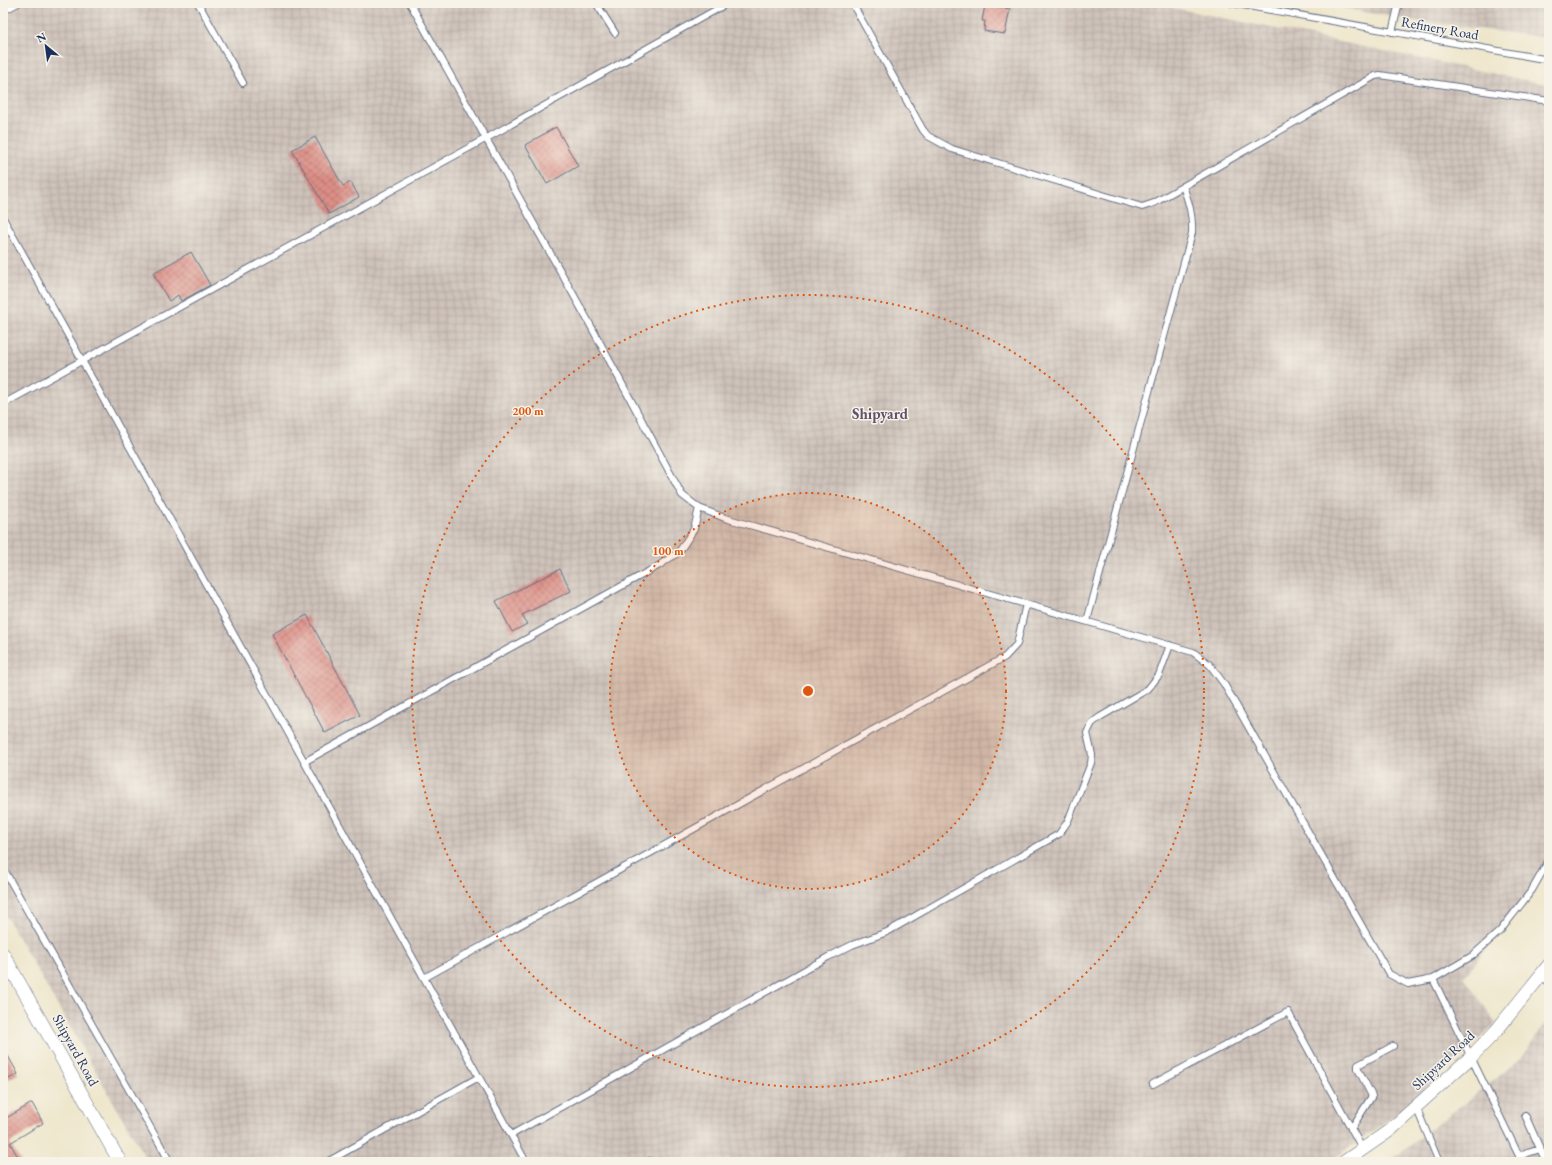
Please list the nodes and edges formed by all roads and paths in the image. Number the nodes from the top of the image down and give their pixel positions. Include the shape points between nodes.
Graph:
1 (18, 3) edge
2 (198, 3) edge
3 (410, 3) edge
4 (596, 3) edge
5 (728, 3) edge
6 (852, 3) edge
7 (1232, 3) edge
8 (1399, 3) edge
9 (3, 11) edge
10 (1392, 32) junction
11 (615, 33) dead end
12 (1549, 60) edge
13 (243, 83) dead end
14 (1549, 101) edge
15 (485, 139) junction
16 (1183, 186) junction
17 (3, 218) edge
18 (82, 361) junction
19 (3, 404) edge
20 (699, 508) junction
21 (1026, 604) junction
22 (1087, 621) junction
23 (1170, 645) junction
24 (304, 762) junction
25 (1549, 860) edge
26 (3, 868) edge
27 (3, 954) edge
28 (1549, 966) edge
29 (424, 978) junction
30 (1433, 978) junction
31 (1545, 979) edge
32 (1393, 1046) dead end
33 (1472, 1056) junction
34 (479, 1077) junction
35 (1153, 1084) dead end
36 (1416, 1107) junction
37 (1525, 1115) dead end
38 (1351, 1129) junction
39 (511, 1135) junction
40 (1540, 1149) junction
41 (1363, 1150) junction
42 (1521, 1159) edge
43 (120, 1162) edge
44 (170, 1162) edge
45 (327, 1162) edge
46 (526, 1162) edge
47 (1344, 1162) edge
48 (1439, 1162) edge
49 (1546, 1162) edge

1 - 9 lane
2 - 13 lane
3 - 15 lane
4 - 11 lane
5 - 15 lane
6 - 16 lane via 923,130 938,142 952,149 1142,207
7 - 10 lane, Refinery Road
8 - 10 lane
10 - 12 lane, Refinery Road
14 - 16 lane via 1375,76
15 - 18 lane
15 - 20 lane via 586,317 682,495
16 - 22 lane via 1191,209 1192,233
17 - 18 lane
18 - 19 lane
18 - 24 lane
20 - 21 lane via 725,518
20 - 24 lane via 694,529 679,552 658,566
21 - 22 lane
21 - 29 lane via 1016,644 1005,657
22 - 23 lane
23 - 30 lane via 1194,652 1210,665 1224,684 1390,974 1408,984
23 - 39 lane via 1159,675 1148,689 1092,723 1087,733 1092,754 1091,763 1068,821 1059,834 887,932 828,957
24 - 29 lane
25 - 30 lane via 1532,890 1500,931 1472,956
26 - 44 lane
27 - 43 street, Shipyard Road
28 - 31 street, Shipyard Road
29 - 34 lane
30 - 33 lane
31 - 33 street, Shipyard Road
32 - 38 lane via 1358,1065 1372,1096
33 - 36 street, Shipyard Road
33 - 42 lane
34 - 39 lane
34 - 45 lane
35 - 38 lane via 1288,1012
36 - 41 street, Shipyard Road via 1389,1132
36 - 48 lane
37 - 40 lane
38 - 41 lane
39 - 46 lane
40 - 42 lane
40 - 49 lane
41 - 47 street, Shipyard Road

